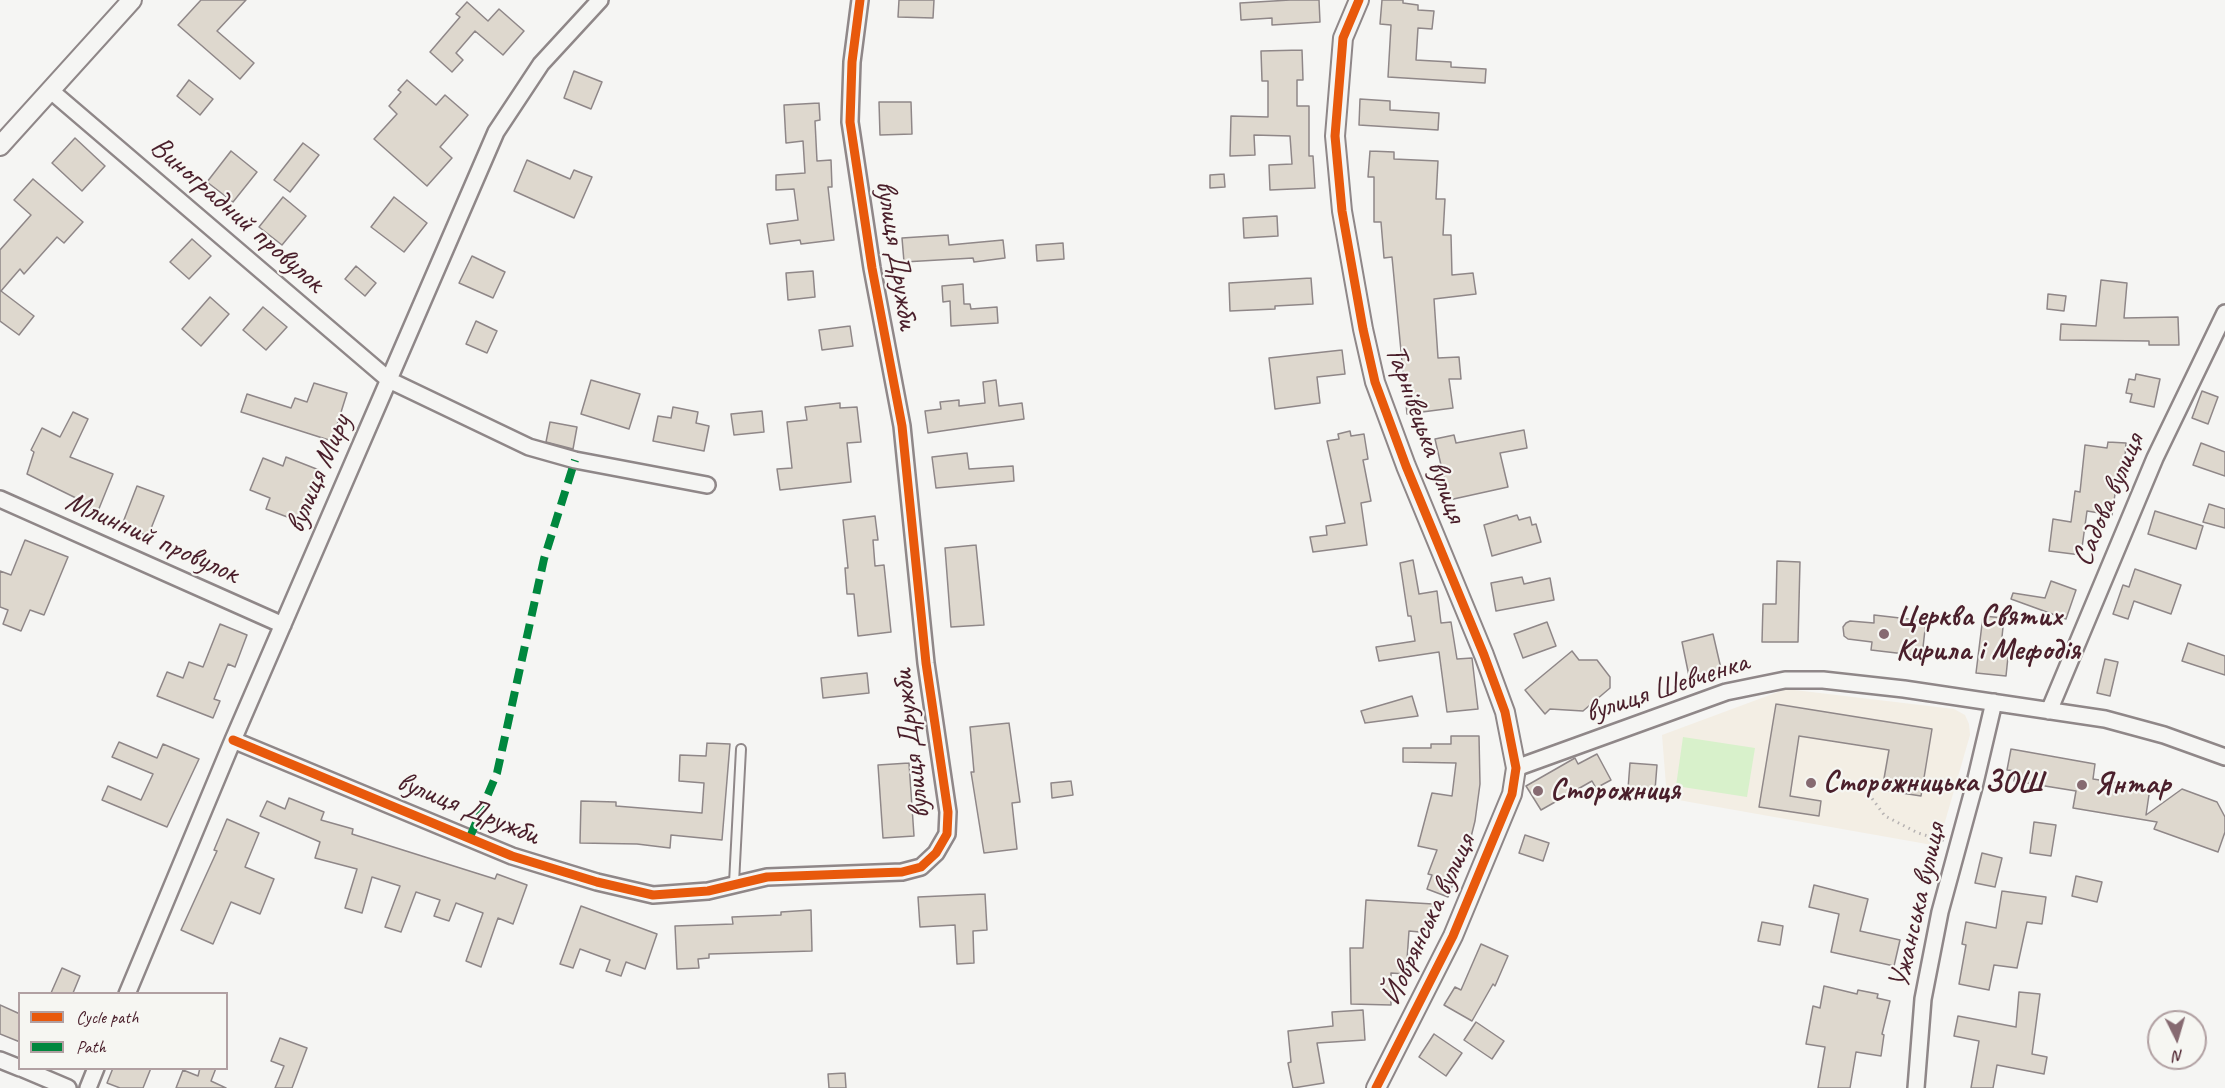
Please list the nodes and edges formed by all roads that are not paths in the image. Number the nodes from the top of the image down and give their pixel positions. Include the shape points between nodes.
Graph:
1 (132, 0) edge
2 (600, 0) edge
3 (860, 0) edge
4 (1359, 0) edge
5 (50, 90) junction
6 (0, 146) edge
7 (2225, 313) edge
8 (389, 380) junction
9 (707, 485) dead end
10 (0, 500) edge
11 (283, 625) junction
12 (1994, 702) junction
13 (2049, 711) junction
14 (233, 740) junction
15 (741, 749) dead end
16 (2225, 757) edge
17 (1516, 768) junction
18 (734, 883) junction
19 (127, 992) edge
20 (0, 1060) edge
21 (18, 1067) edge
22 (25, 1070) edge
23 (95, 1070) edge
24 (68, 1088) edge
25 (88, 1088) edge
26 (1376, 1088) edge
27 (1916, 1088) edge

1 - 5 street
2 - 8 street, вулиця Миру via 541,64 496,132
3 - 18 street, вулиця Дружби via 850,122 902,426 926,663 948,812 947,834 936,853 921,867 902,872 767,877
4 - 17 street, Тарнівецька вулиця via 1343,38 1335,136 1342,211 1363,328 1375,382 1505,712
5 - 6 street
5 - 8 street, Виноградний провулок
7 - 13 street, Садова вулиця via 2155,458
8 - 9 street, Виноградний провулок via 529,447
8 - 11 street, вулиця Миру
10 - 11 street, Млинний провулок
11 - 14 street, вулиця Миру
12 - 13 street, вулиця Шевченка
12 - 17 street, вулиця Шевченка via 1823,680 1785,680 1726,692
12 - 27 street, Ужанська вулиця via 1940,912 1923,999
13 - 16 street, вулиця Шевченка via 2105,719
14 - 18 street, вулиця Дружби via 512,856 597,882 653,895 708,891
14 - 19 street, вулиця Миру
15 - 18 lane
17 - 26 street, Йоврянська вулиця via 1512,794 1453,936
20 - 21 street
22 - 24 street
23 - 25 street

